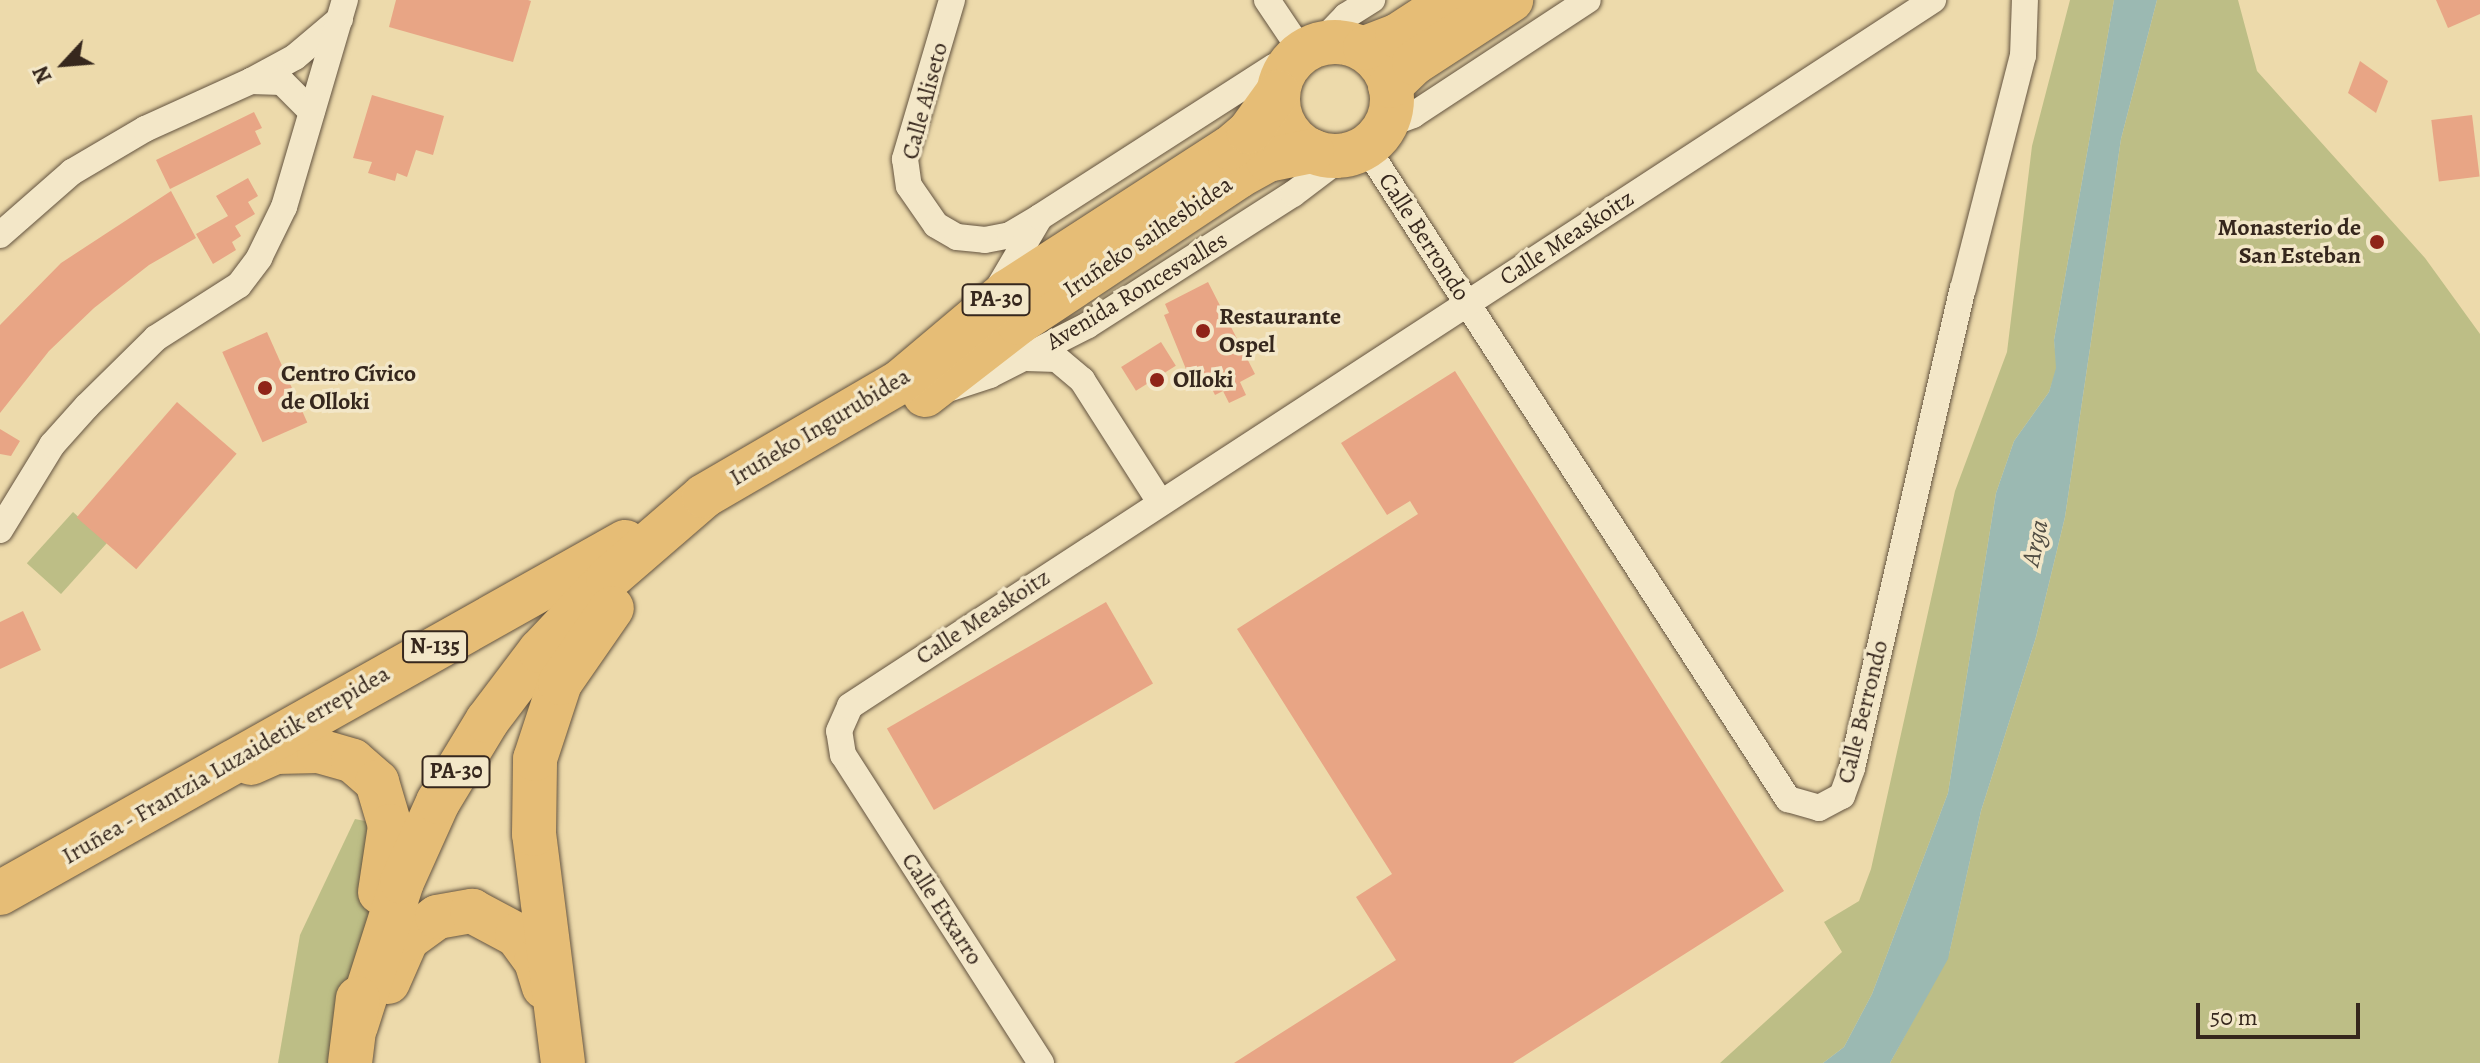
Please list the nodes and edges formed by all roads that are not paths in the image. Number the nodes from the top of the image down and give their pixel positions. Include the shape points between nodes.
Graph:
1 (952, 0) edge
2 (1267, 0) edge
3 (1372, 0) edge
4 (1452, 0) edge
5 (1511, 0) edge
6 (1588, 0) edge
7 (1933, 0) edge
8 (2025, 0) edge
9 (343, 10) edge
10 (1365, 48) junction
11 (1297, 64) junction
12 (251, 81) junction
13 (312, 112) junction
14 (1359, 133) junction
15 (1040, 217) junction
16 (0, 235) edge
17 (1468, 303) junction
18 (986, 308) junction
19 (1025, 358) junction
20 (917, 400) junction
21 (1160, 502) junction
22 (709, 505) junction
23 (0, 530) edge
24 (843, 755) joint
25 (168, 799) junction
26 (0, 893) edge
27 (360, 1051) edge
28 (551, 1063) edge
29 (563, 1063) edge
30 (1041, 1063) edge

1 - 15 street, Calle Aliseto via 905,159 909,186 936,225 957,237 985,240 1010,235
2 - 11 street
3 - 11 street via 1346,16
4 - 10 highway via 1397,36
5 - 14 highway via 1414,63
6 - 14 street, Avenida Roncesvalles via 1413,115
7 - 17 street, Calle Measkoitz
8 - 17 street, Calle Berrondo via 2023,56 1852,768 1834,803 1807,808 1788,799
9 - 12 street via 295,57
9 - 13 street
10 - 11 highway
10 - 14 highway
11 - 14 highway via 1281,116 1292,137
11 - 15 street via 1274,67
11 - 18 highway, Iruñeko Ingurubidea / PA-30 via 1249,132 1230,148
12 - 13 street via 282,82
12 - 16 street via 145,129 72,172
13 - 23 street via 284,207 239,285 156,338 87,406 52,445
14 - 17 street, Calle Berrondo
14 - 19 street, Avenida Roncesvalles via 1293,194 1088,325
14 - 20 highway, Iruñeko saihesbidea / PA-30 via 1268,160 1239,176 1018,323 950,380
15 - 18 street
17 - 21 street, Calle Measkoitz
18 - 22 highway, Iruñeko Ingurubidea / PA-30 via 900,382
19 - 20 street, Avenida Roncesvalles
19 - 21 street via 1057,359 1082,380
20 - 22 highway, Iruñeko Ingurubidea / PA-30
21 - 24 street, Calle Measkoitz via 861,696 841,722
22 - 25 highway, Iruñea - Frantzia Luzaidetik errepidea / N-135 via 235,757
22 - 27 highway, Iruñeko Ingurubidea / PA-30 via 629,562 540,651 487,721 438,802 402,882
22 - 29 highway via 627,589 560,683 535,759 534,834
24 - 30 street, Calle Etxarro
25 - 26 highway, Iruñea - Frantzia Luzaidetik errepidea / N-135
25 - 27 highway via 276,752 319,751 353,761 377,782 390,826 386,874 361,952
27 - 28 highway via 407,939 437,917 472,911 517,935 536,961

